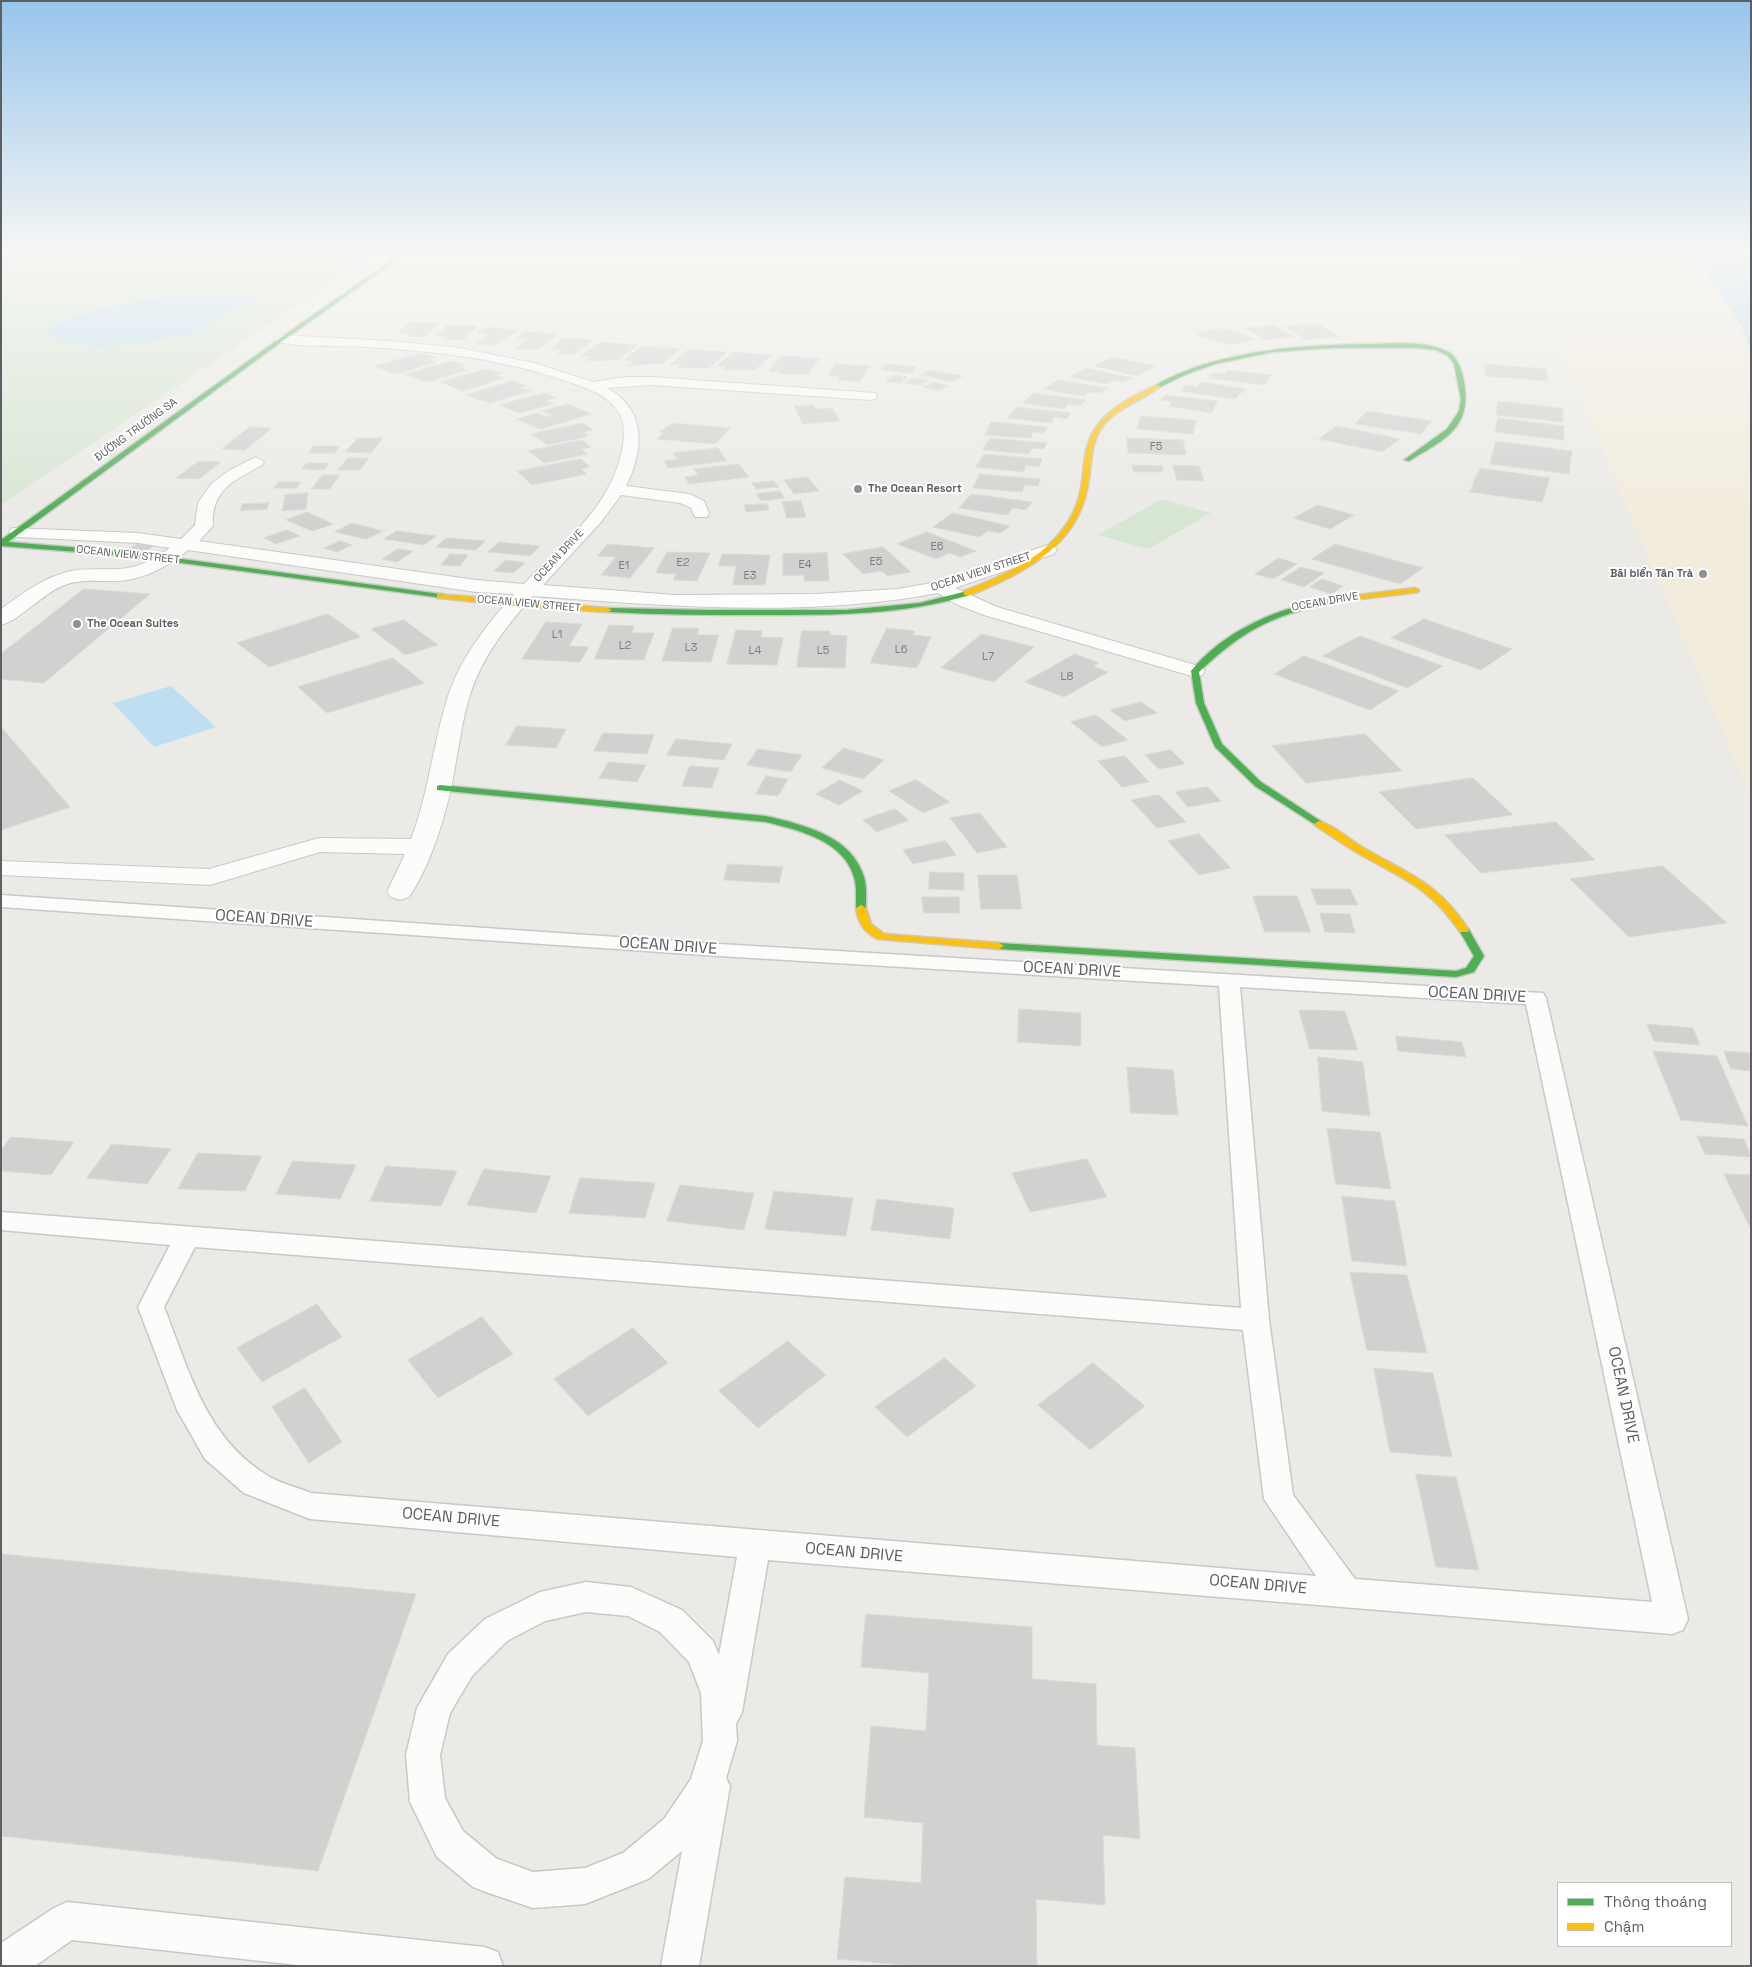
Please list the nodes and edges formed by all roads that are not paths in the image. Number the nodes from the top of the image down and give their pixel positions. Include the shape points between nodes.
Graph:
1 (278, 342) edge
2 (343, 342) edge
3 (592, 386) junction
4 (870, 396) dead end
5 (1407, 460) dead end
6 (256, 462) dead end
7 (616, 490) junction
8 (701, 513) dead end
9 (18, 532) junction
10 (1, 544) edge
11 (188, 544) junction
12 (1048, 550) joint
13 (165, 558) junction
14 (1415, 590) dead end
15 (948, 592) junction
16 (520, 598) junction
17 (1, 619) edge
18 (1195, 671) junction
19 (440, 788) junction
20 (422, 847) junction
21 (1, 868) edge
22 (400, 892) dead end
23 (1, 902) edge
24 (1232, 970) junction
25 (1, 1221) edge
26 (187, 1237) junction
27 (1255, 1320) junction
28 (755, 1545) junction
29 (1346, 1592) junction
30 (720, 1741) junction
31 (1, 1966) edge
32 (484, 1966) edge
33 (680, 1966) edge

1 - 9 street, ĐƯỜNG TRƯỜNG SA
2 - 3 street, OCEAN DRIVE via 467,351 525,364
3 - 4 street via 651,381
3 - 7 street, OCEAN DRIVE via 624,407 632,427 626,463
5 - 12 street, OCEAN VIEW STREET via 1458,423 1462,416 1464,401 1453,357 1440,351 1372,346 1272,350 1210,363 1149,390 1105,419 1086,458 1082,502 1075,518
6 - 11 street via 216,487 204,504 204,526
7 - 8 street via 684,498 698,505
7 - 16 street, OCEAN DRIVE via 563,554
9 - 10 street, ĐƯỜNG TRƯỜNG SA
9 - 11 street, OCEAN VIEW STREET
10 - 13 street, OCEAN VIEW STREET
11 - 13 street
11 - 16 street, OCEAN VIEW STREET
12 - 15 street, OCEAN VIEW STREET
13 - 16 street, OCEAN VIEW STREET via 378,589
13 - 17 street via 127,574 66,578 39,590
14 - 18 street, OCEAN DRIVE via 1291,607 1254,622 1213,649
15 - 16 street, OCEAN VIEW STREET via 762,601
15 - 18 street via 1139,656
16 - 19 street, OCEAN DRIVE via 471,666 453,715
18 - 24 street, OCEAN DRIVE via 1200,703 1218,745 1258,784 1363,852 1420,881 1454,913 1479,956 1477,966 1468,973
19 - 20 street, OCEAN DRIVE
19 - 24 street, OCEAN DRIVE via 786,823 825,840 854,862 863,891 860,912 865,924 880,936 1080,950
20 - 21 street via 319,845 210,878
20 - 22 street, OCEAN DRIVE
23 - 24 lane, OCEAN DRIVE via 699,949
24 - 27 lane
24 - 29 lane, OCEAN DRIVE via 1535,998 1672,1619
25 - 26 lane
26 - 27 lane
26 - 28 lane, OCEAN DRIVE via 151,1307 191,1410 216,1450 255,1484 310,1506
27 - 29 lane via 1279,1499
28 - 29 lane, OCEAN DRIVE
28 - 30 lane
30 - 30 lane via 718,1693 701,1652 670,1621 631,1602 586,1597 540,1607 496,1630 460,1664 434,1708 423,1755 428,1802 450,1844 486,1874 533,1890 585,1886 635,1866 677,1832 706,1788
30 - 33 lane
31 - 32 lane via 68,1920

